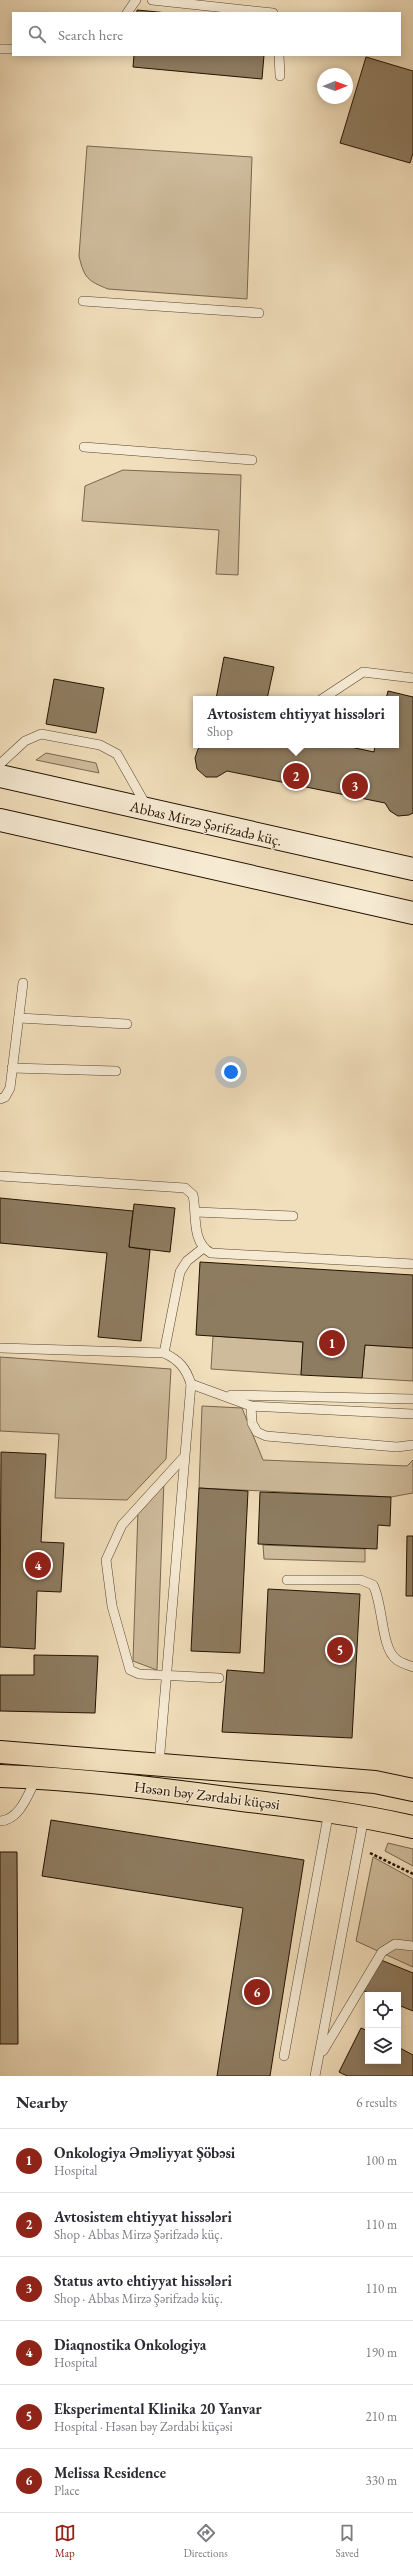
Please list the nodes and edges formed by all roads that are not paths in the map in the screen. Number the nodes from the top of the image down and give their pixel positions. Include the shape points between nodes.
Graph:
1 (136, 0) edge
2 (152, 0) edge
3 (128, 12) edge
4 (264, 12) edge
5 (0, 49) edge
6 (12, 49) edge
7 (279, 56) edge
8 (280, 76) dead end
9 (83, 301) dead end
10 (259, 313) dead end
11 (84, 447) dead end
12 (252, 460) dead end
13 (413, 678) edge
14 (327, 696) edge
15 (0, 764) edge
16 (0, 776) edge
17 (148, 810) junction
18 (0, 820) edge
19 (413, 869) edge
20 (413, 913) edge
21 (23, 983) dead end
22 (19, 1018) junction
23 (127, 1024) dead end
24 (12, 1068) junction
25 (116, 1071) dead end
26 (0, 1099) edge
27 (0, 1176) edge
28 (196, 1212) junction
29 (293, 1216) dead end
30 (202, 1249) junction
31 (413, 1264) edge
32 (0, 1348) edge
33 (164, 1353) junction
34 (191, 1384) junction
35 (225, 1395) junction
36 (413, 1399) edge
37 (251, 1406) junction
38 (413, 1414) edge
39 (413, 1445) edge
40 (183, 1458) junction
41 (287, 1580) dead end
42 (413, 1667) edge
43 (167, 1675) junction
44 (219, 1678) dead end
45 (0, 1752) edge
46 (159, 1764) junction
47 (0, 1776) edge
48 (36, 1777) junction
49 (413, 1790) edge
50 (329, 1811) junction
51 (364, 1816) junction
52 (0, 1821) edge
53 (413, 1827) edge
54 (413, 1946) edge
55 (284, 2056) dead end
56 (319, 2057) junction
57 (315, 2076) edge

1 - 3 lane
2 - 4 lane
5 - 6 lane
7 - 8 lane
9 - 10 lane
11 - 12 lane
13 - 14 lane via 363,672
15 - 17 lane via 25,741 41,734 100,745 117,754
16 - 17 main road, Abbas Mirzə Şərifzadə küç.
17 - 19 main road, Abbas Mirzə Şərifzadə küç.
18 - 20 main road
21 - 22 lane
22 - 23 lane
22 - 24 lane
24 - 25 lane
24 - 26 lane via 10,1088 5,1097
27 - 28 lane via 185,1188 193,1195
28 - 29 lane
28 - 30 lane via 198,1240
30 - 31 lane via 211,1253
30 - 33 lane via 187,1261 180,1272
32 - 33 lane
33 - 34 lane via 177,1359 187,1372
34 - 35 lane
34 - 40 lane
35 - 36 lane
35 - 37 lane
37 - 38 lane
37 - 39 lane via 252,1423 257,1432 266,1436 397,1447
40 - 43 lane
40 - 43 lane via 122,1525 106,1560 112,1606 130,1670 139,1674
41 - 42 lane via 361,1580 373,1585 379,1597 389,1650 395,1659
43 - 44 lane
43 - 46 lane
45 - 46 main road, Həsən bəy Zərdabi küçəsi
46 - 49 main road, Həsən bəy Zərdabi küçəsi via 374,1782
47 - 48 main road, Həsən bəy Zərdabi küçəsi
48 - 50 main road, Həsən bəy Zərdabi küçəsi via 152,1788
48 - 52 lane via 20,1808 11,1818
50 - 51 main road, Həsən bəy Zərdabi küçəsi
50 - 55 lane
51 - 53 main road, Həsən bəy Zərdabi küçəsi
51 - 56 lane
54 - 56 lane via 395,1944 382,1952
56 - 57 lane

